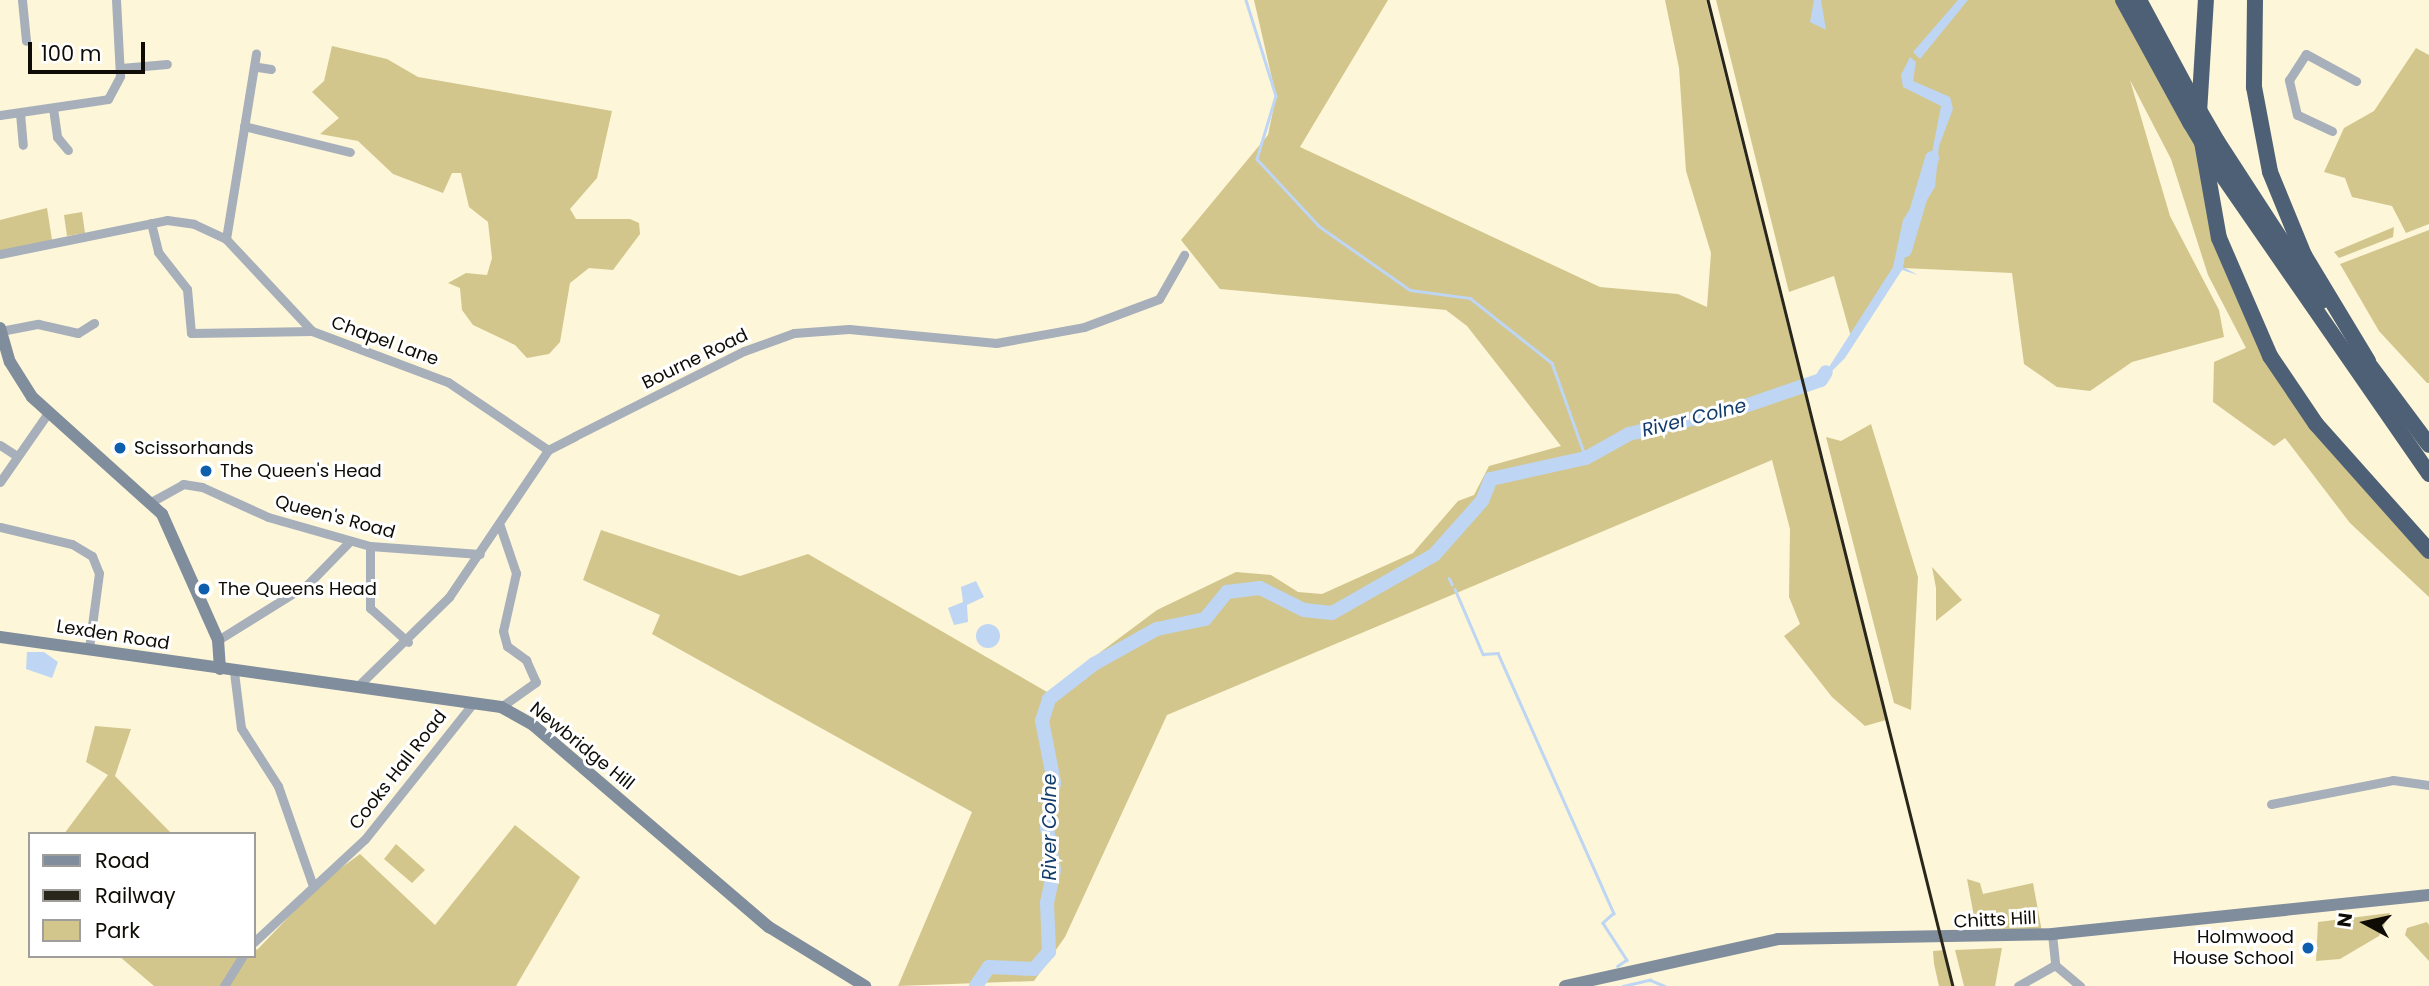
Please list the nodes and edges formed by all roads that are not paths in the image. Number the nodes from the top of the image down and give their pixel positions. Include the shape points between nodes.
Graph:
1 (22, 0) edge
2 (116, 0) edge
3 (2123, 0) edge
4 (2139, 0) edge
5 (2206, 0) edge
6 (2255, 0) edge
7 (26, 41) dead end
8 (256, 53) dead end
9 (167, 64) dead end
10 (258, 67) junction
11 (121, 68) junction
12 (271, 69) dead end
13 (2356, 81) dead end
14 (53, 108) junction
15 (19, 113) junction
16 (0, 115) edge
17 (244, 126) junction
18 (2332, 131) dead end
19 (23, 145) dead end
20 (68, 150) dead end
21 (350, 152) dead end
22 (151, 223) junction
23 (226, 239) junction
24 (0, 254) edge
25 (1185, 255) dead end
26 (94, 323) dead end
27 (0, 330) edge
28 (312, 331) junction
29 (2368, 361) junction
30 (48, 413) junction
31 (0, 445) edge
32 (2429, 445) edge
33 (548, 450) junction
34 (14, 454) junction
35 (2429, 474) edge
36 (0, 482) edge
37 (151, 502) junction
38 (500, 526) junction
39 (0, 527) edge
40 (508, 540) junction
41 (350, 541) junction
42 (370, 546) junction
43 (482, 551) junction
44 (2429, 551) edge
45 (0, 637) edge
46 (218, 640) junction
47 (408, 642) junction
48 (89, 648) junction
49 (219, 669) junction
50 (234, 672) junction
51 (361, 683) junction
52 (474, 702) junction
53 (501, 707) junction
54 (2429, 785) edge
55 (2271, 804) dead end
56 (312, 883) junction
57 (2429, 895) edge
58 (2052, 934) junction
59 (256, 940) edge
60 (242, 958) edge
61 (2055, 965) junction
62 (223, 986) edge
63 (865, 986) edge
64 (1565, 986) edge
65 (2018, 986) edge
66 (2080, 986) edge

1 - 7 street
2 - 11 street
3 - 35 highway, bridge via 2218,169
4 - 29 highway, bridge via 2217,141 2294,262
5 - 44 highway via 2198,82 2202,142 2211,203 2235,284 2299,402
6 - 29 highway via 2254,88 2270,172 2300,246
8 - 10 street
9 - 11 street
10 - 12 street
10 - 17 street
11 - 14 street via 108,99
13 - 18 street via 2306,54 2290,80 2297,115
14 - 15 street
14 - 20 street via 57,138
15 - 16 street
15 - 19 street
17 - 21 street
17 - 23 street
22 - 23 street, Chapel Lane via 183,221
22 - 24 street, Chapel Lane
22 - 28 street via 158,252 187,289 191,333
23 - 28 street, Chapel Lane
25 - 33 street, Bourne Road via 1158,299 1022,340 966,342 849,329 793,332 744,351
26 - 27 street via 78,333 38,324
27 - 30 street via 18,379
28 - 33 street, Chapel Lane via 447,382
29 - 32 highway
30 - 34 street
30 - 37 street
31 - 34 street
33 - 38 street
34 - 36 street
37 - 41 street, Queen's Road via 183,484 202,487 268,517
37 - 46 street via 174,534
38 - 40 street
38 - 43 street
39 - 48 street via 72,544 92,556 99,573
40 - 43 street
40 - 53 street via 516,573 503,631 507,646 526,660 536,682
41 - 42 street, Queen's Road
41 - 46 street via 308,584
42 - 43 street, Queen's Road
42 - 47 street via 370,608
43 - 47 street
45 - 48 street, Lexden Road
46 - 49 street
47 - 51 street
48 - 49 street, Lexden Road
49 - 50 street, Newbridge Hill
50 - 51 street, Newbridge Hill
50 - 56 street via 241,728 278,786
51 - 52 street, Newbridge Hill
52 - 53 street, Newbridge Hill
52 - 56 street, Cooks Hall Road via 365,839
53 - 63 street, Newbridge Hill via 533,724 769,927
54 - 55 street via 2393,780
56 - 59 street, Cooks Hall Road
57 - 58 street, Chitts Hill
58 - 61 street
58 - 64 street, Chitts Hill via 1778,939
60 - 62 street
61 - 65 street
61 - 66 street

